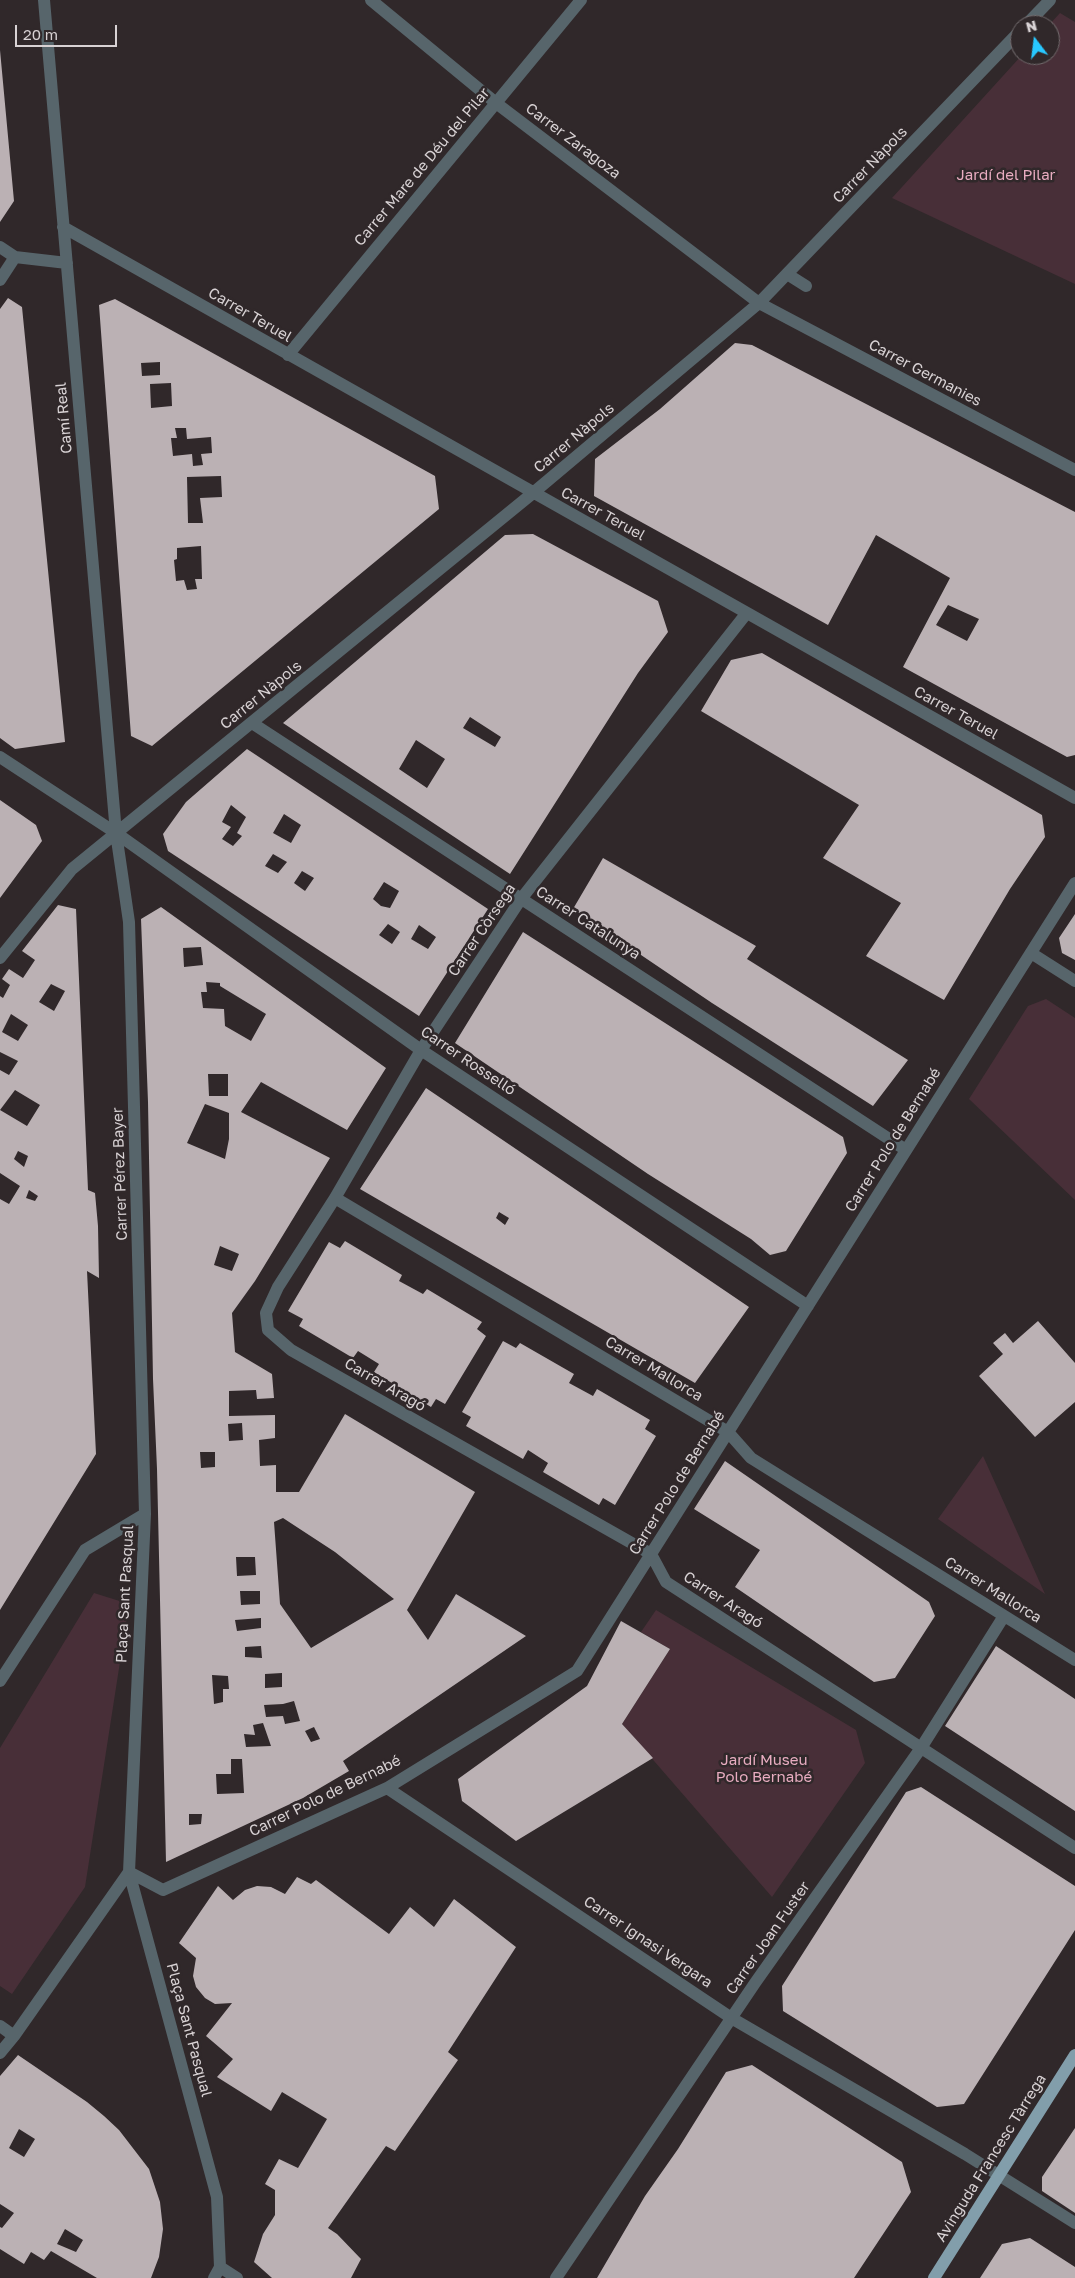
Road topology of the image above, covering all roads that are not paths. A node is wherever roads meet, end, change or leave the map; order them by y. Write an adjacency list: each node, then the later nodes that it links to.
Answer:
1 (44, 0): 8 (street, Camí Real)
2 (371, 0): 7 (street, Carrer Zaragoza)
3 (581, 0): 7 (street, Carrer Mare de Déu del Pilar)
4 (1050, 0): 5 (street)
5 (1036, 15)
6 (1010, 41): 12 (street, Carrer Nàpols)
7 (496, 103): 15 (street, Carrer Zaragoza); 16 (street, Carrer Mare de Déu del Pilar)
8 (63, 227): 11 (street, Camí Real); 16 (street, Carrer Teruel)
9 (0, 247): 10 (street)
10 (15, 257): 11 (street); 13 (street)
11 (67, 263): 23 (street, Camí Real)
12 (787, 274): 14 (street); 15 (street, Carrer Nàpols)
13 (0, 280)
14 (806, 286)
15 (759, 304): 17 (street, Carrer Germanies); 18 (street, Carrer Nàpols)
16 (288, 355): 18 (street, Carrer Teruel)
17 (1075, 470)
18 (533, 494): 19 (street, Carrer Teruel); 20 (street, Carrer Nàpols)
19 (746, 614): 22 (street, Carrer Teruel); 25 (street, Carrer Còrsega)
20 (252, 723): 23 (street, Carrer Nàpols); 25 (street, Carrer Catalunya)
21 (0, 757): 23 (street, Carrer Rosselló)
22 (1075, 798)
23 (116, 833): 27 (street, Carrer Nàpols); 29 (street, Carrer Rosselló); 35 (street, Carrer Pérez Bayer)
24 (1075, 883): 26 (street, Carrer Polo de Bernabé)
25 (521, 899): 29 (street, Carrer Còrsega); 30 (street, Carrer Catalunya)
26 (1031, 953): 28 (street); 30 (street, Carrer Polo de Bernabé)
27 (0, 958)
28 (1075, 981)
29 (421, 1050): 31 (street, Carrer Còrsega); 33 (street, Carrer Rosselló)
30 (906, 1150): 33 (street, Carrer Polo de Bernabé)
31 (335, 1198): 32 (street, Carrer Còrsega); 34 (street, Carrer Mallorca)
32 (278, 1287): 36 (street, Carrer Aragó)
33 (808, 1306): 34 (street, Carrer Polo de Bernabé)
34 (728, 1432): 36 (street, Carrer Polo de Bernabé); 37 (street, Carrer Mallorca)
35 (145, 1514): 39 (street, Plaça Sant Pasqual); 43 (street, Plaça Sant Pasqual)
36 (651, 1554): 40 (street, Carrer Aragó); 41 (street, Carrer Polo de Bernabé)
37 (1004, 1616): 38 (street, Carrer Mallorca); 40 (street, Carrer Joan Fuster)
38 (1075, 1660)
39 (0, 1681)
40 (921, 1748): 42 (street, Carrer Aragó); 44 (street, Carrer Joan Fuster)
41 (387, 1788): 43 (street, Carrer Polo de Bernabé); 44 (street, Carrer Ignasi Vergara)
42 (1075, 1848)
43 (128, 1872): 46 (street); 51 (street, Plaça Sant Pasqual)
44 (733, 2019): 49 (street, Carrer Ignasi Vergara); 53 (street, Carrer Joan Fuster)
45 (0, 2026): 46 (street)
46 (14, 2036): 47 (street)
47 (0, 2053)
48 (1075, 2055): 49 (main road, Avinguda Francesc Tàrrega)
49 (999, 2175): 50 (street, Carrer Ignasi Vergara); 54 (main road, Avinguda Francesc Tàrrega)
50 (1075, 2223)
51 (217, 2273): 52 (street)
52 (237, 2278)
53 (556, 2278)
54 (934, 2278)

